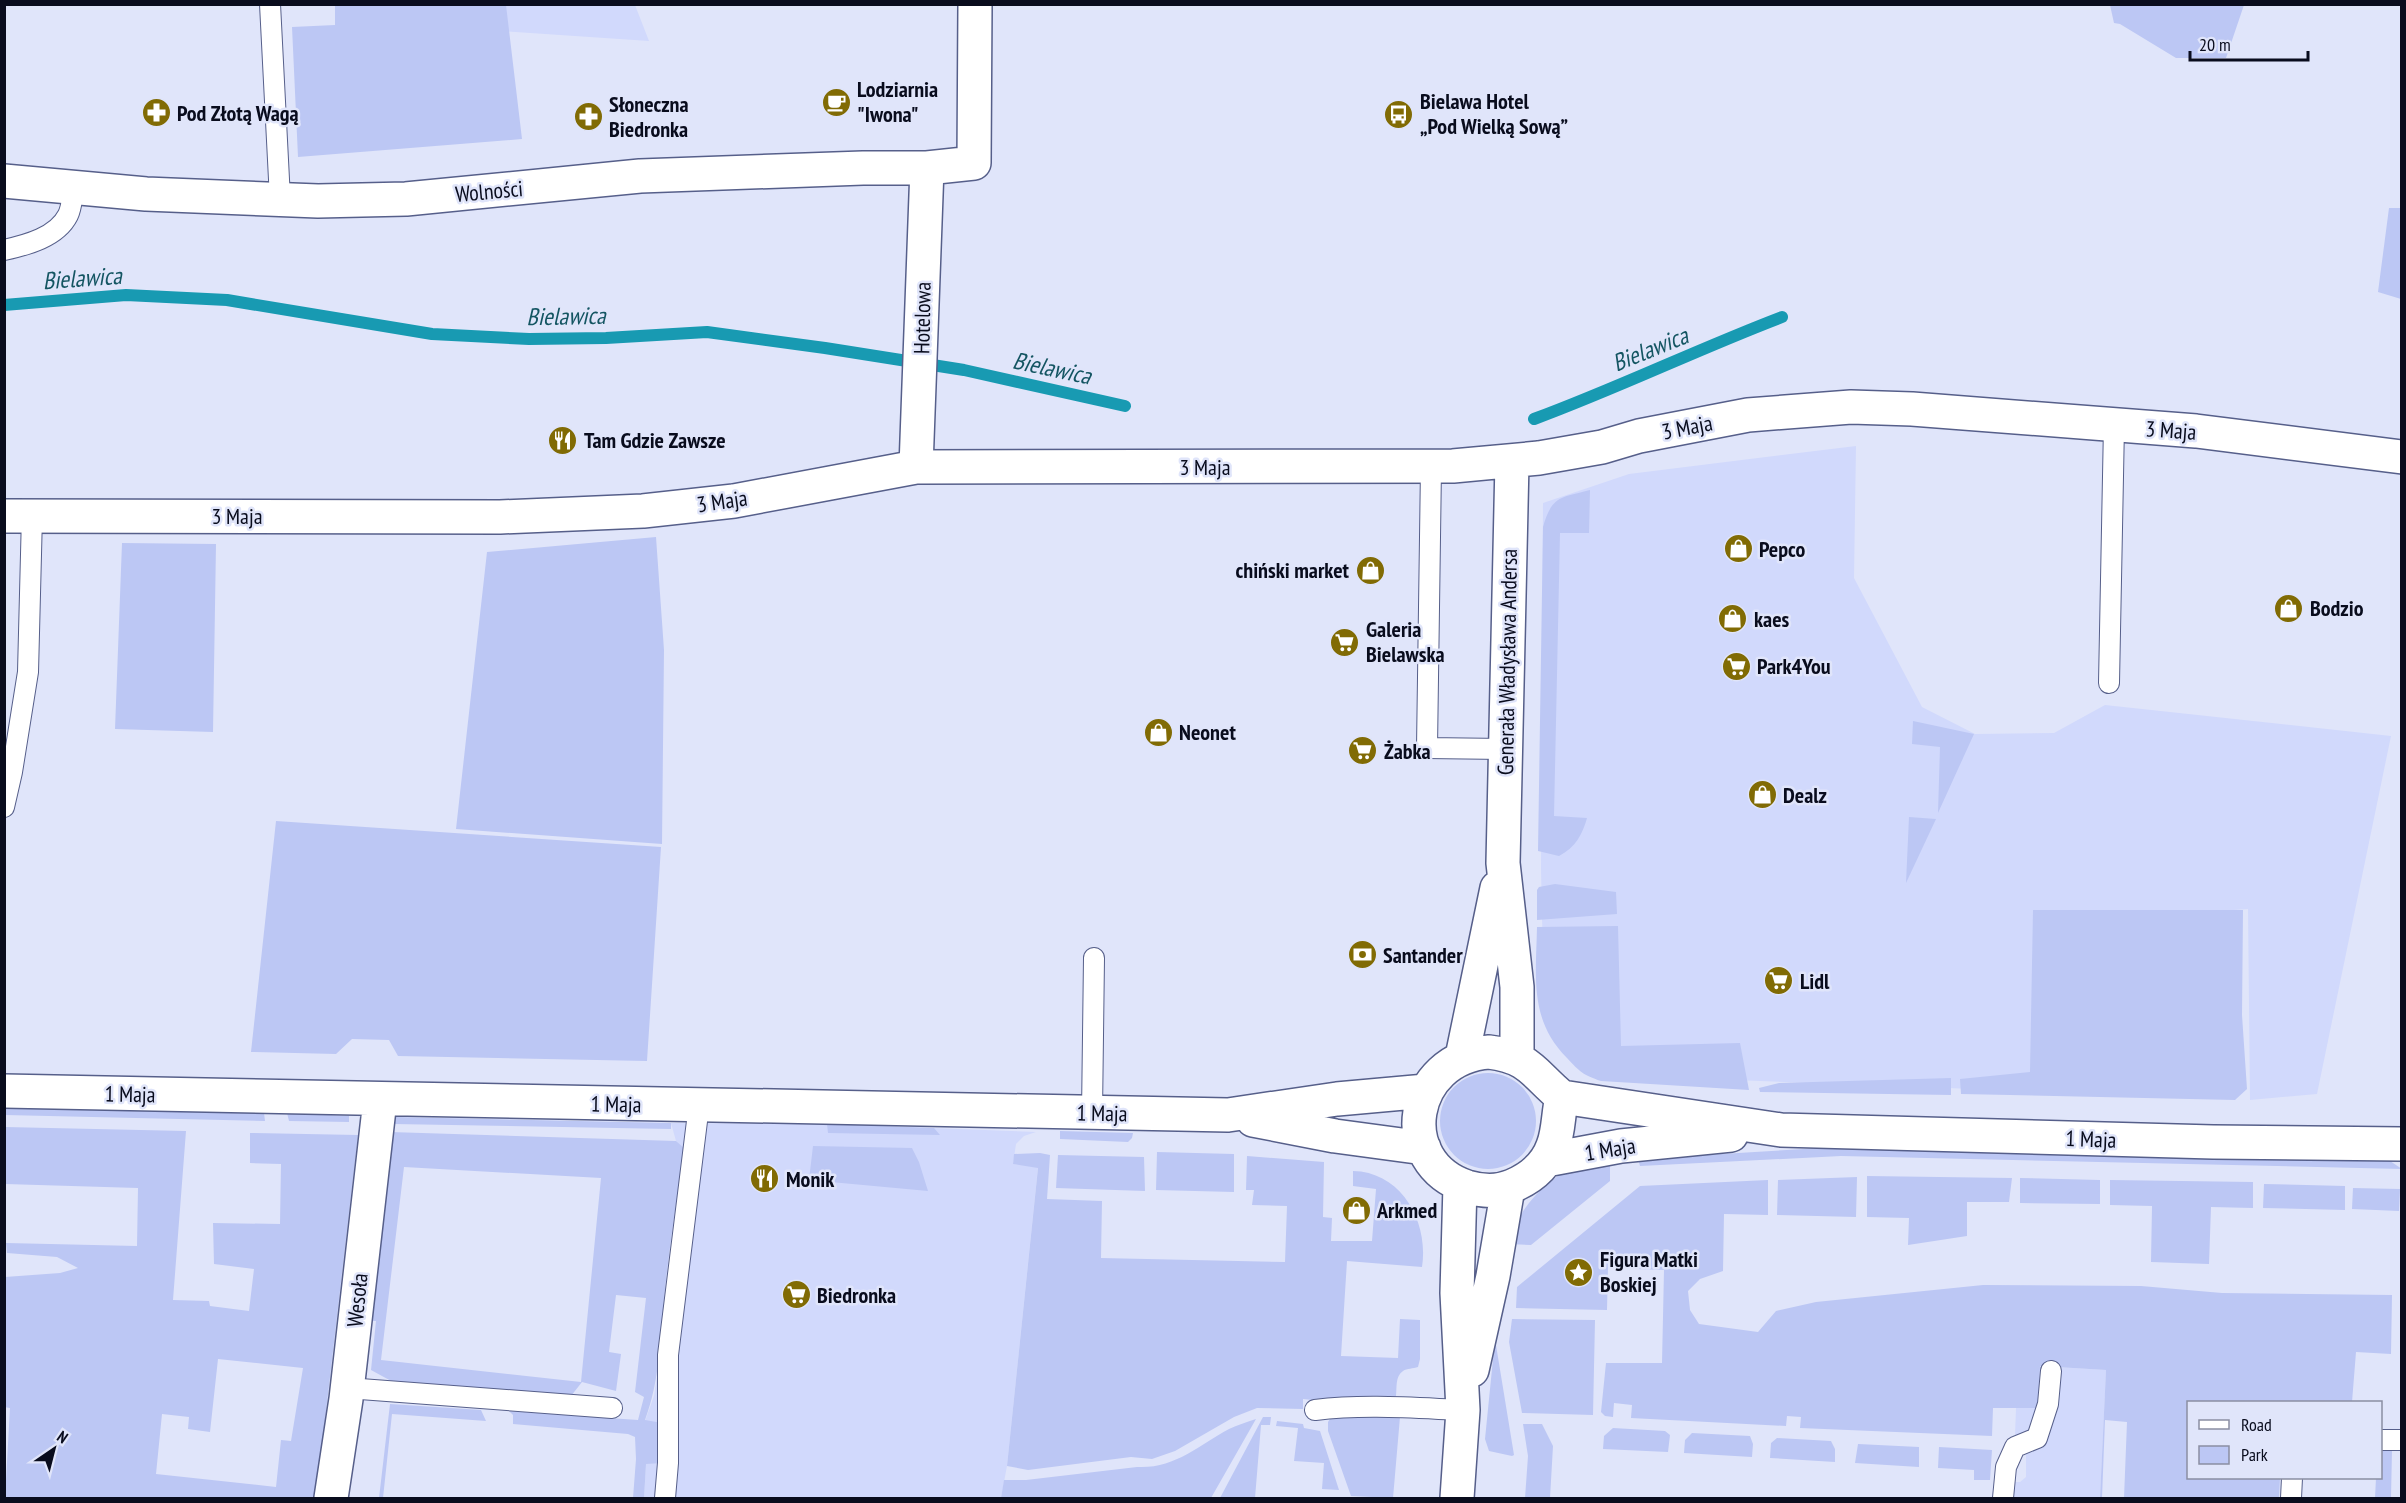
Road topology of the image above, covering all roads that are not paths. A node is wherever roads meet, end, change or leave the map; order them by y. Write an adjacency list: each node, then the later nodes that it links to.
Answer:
1 (270, 4): 6 (lane)
2 (975, 4): 3 (street, Wolności)
3 (927, 168): 6 (street, Wolności); 11 (street, Hotelowa)
4 (4, 181): 5 (street, Wolności)
5 (74, 187): 6 (street, Wolności); 7 (lane)
6 (280, 200)
7 (4, 250)
8 (2114, 425): 9 (street, 3 Maja); 10 (street, 3 Maja); 14 (lane)
9 (2402, 457)
10 (1512, 462): 12 (street, 3 Maja); 15 (street, Generała Władysława Andersa)
11 (916, 467): 12 (street, 3 Maja); 13 (street, 3 Maja)
12 (1431, 467): 15 (lane)
13 (18, 515): 16 (lane)
14 (2109, 683)
15 (1504, 749): 17 (street, Generała Władysława Andersa)
16 (4, 807)
17 (1503, 863): 19 (street, Generała Władysława Andersa); 20 (street, Generała Władysława Andersa)
18 (1094, 958): 26 (lane)
19 (1462, 1057): 20 (street); 22 (street)
20 (1517, 1059): 23 (street)
21 (4, 1091): 24 (street, 1 Maja)
22 (1426, 1091): 27 (street, 1 Maja); 30 (street)
23 (1562, 1097): 28 (street, 1 Maja); 31 (street)
24 (380, 1100): 25 (street, 1 Maja); 35 (street, Wesoła)
25 (699, 1105): 26 (street, 1 Maja); 43 (lane)
26 (1092, 1113): 27 (street, 1 Maja)
27 (1228, 1115): 30 (street, 1 Maja)
28 (1781, 1130): 29 (street, 1 Maja); 31 (street, 1 Maja)
29 (2402, 1144)
30 (1424, 1148): 32 (street)
31 (1546, 1160): 33 (street)
32 (1460, 1185): 33 (street); 38 (street)
33 (1508, 1188): 38 (street)
34 (2051, 1371): 45 (lane)
35 (347, 1388): 36 (lane); 42 (street, Wesoła)
36 (612, 1408)
37 (1315, 1410): 38 (lane)
38 (1463, 1410): 44 (street)
39 (2382, 1440): 40 (lane)
40 (2402, 1440)
41 (2292, 1479): 46 (lane)
42 (331, 1498)
43 (665, 1498)
44 (1457, 1498)
45 (2003, 1498)
46 (2291, 1498)

